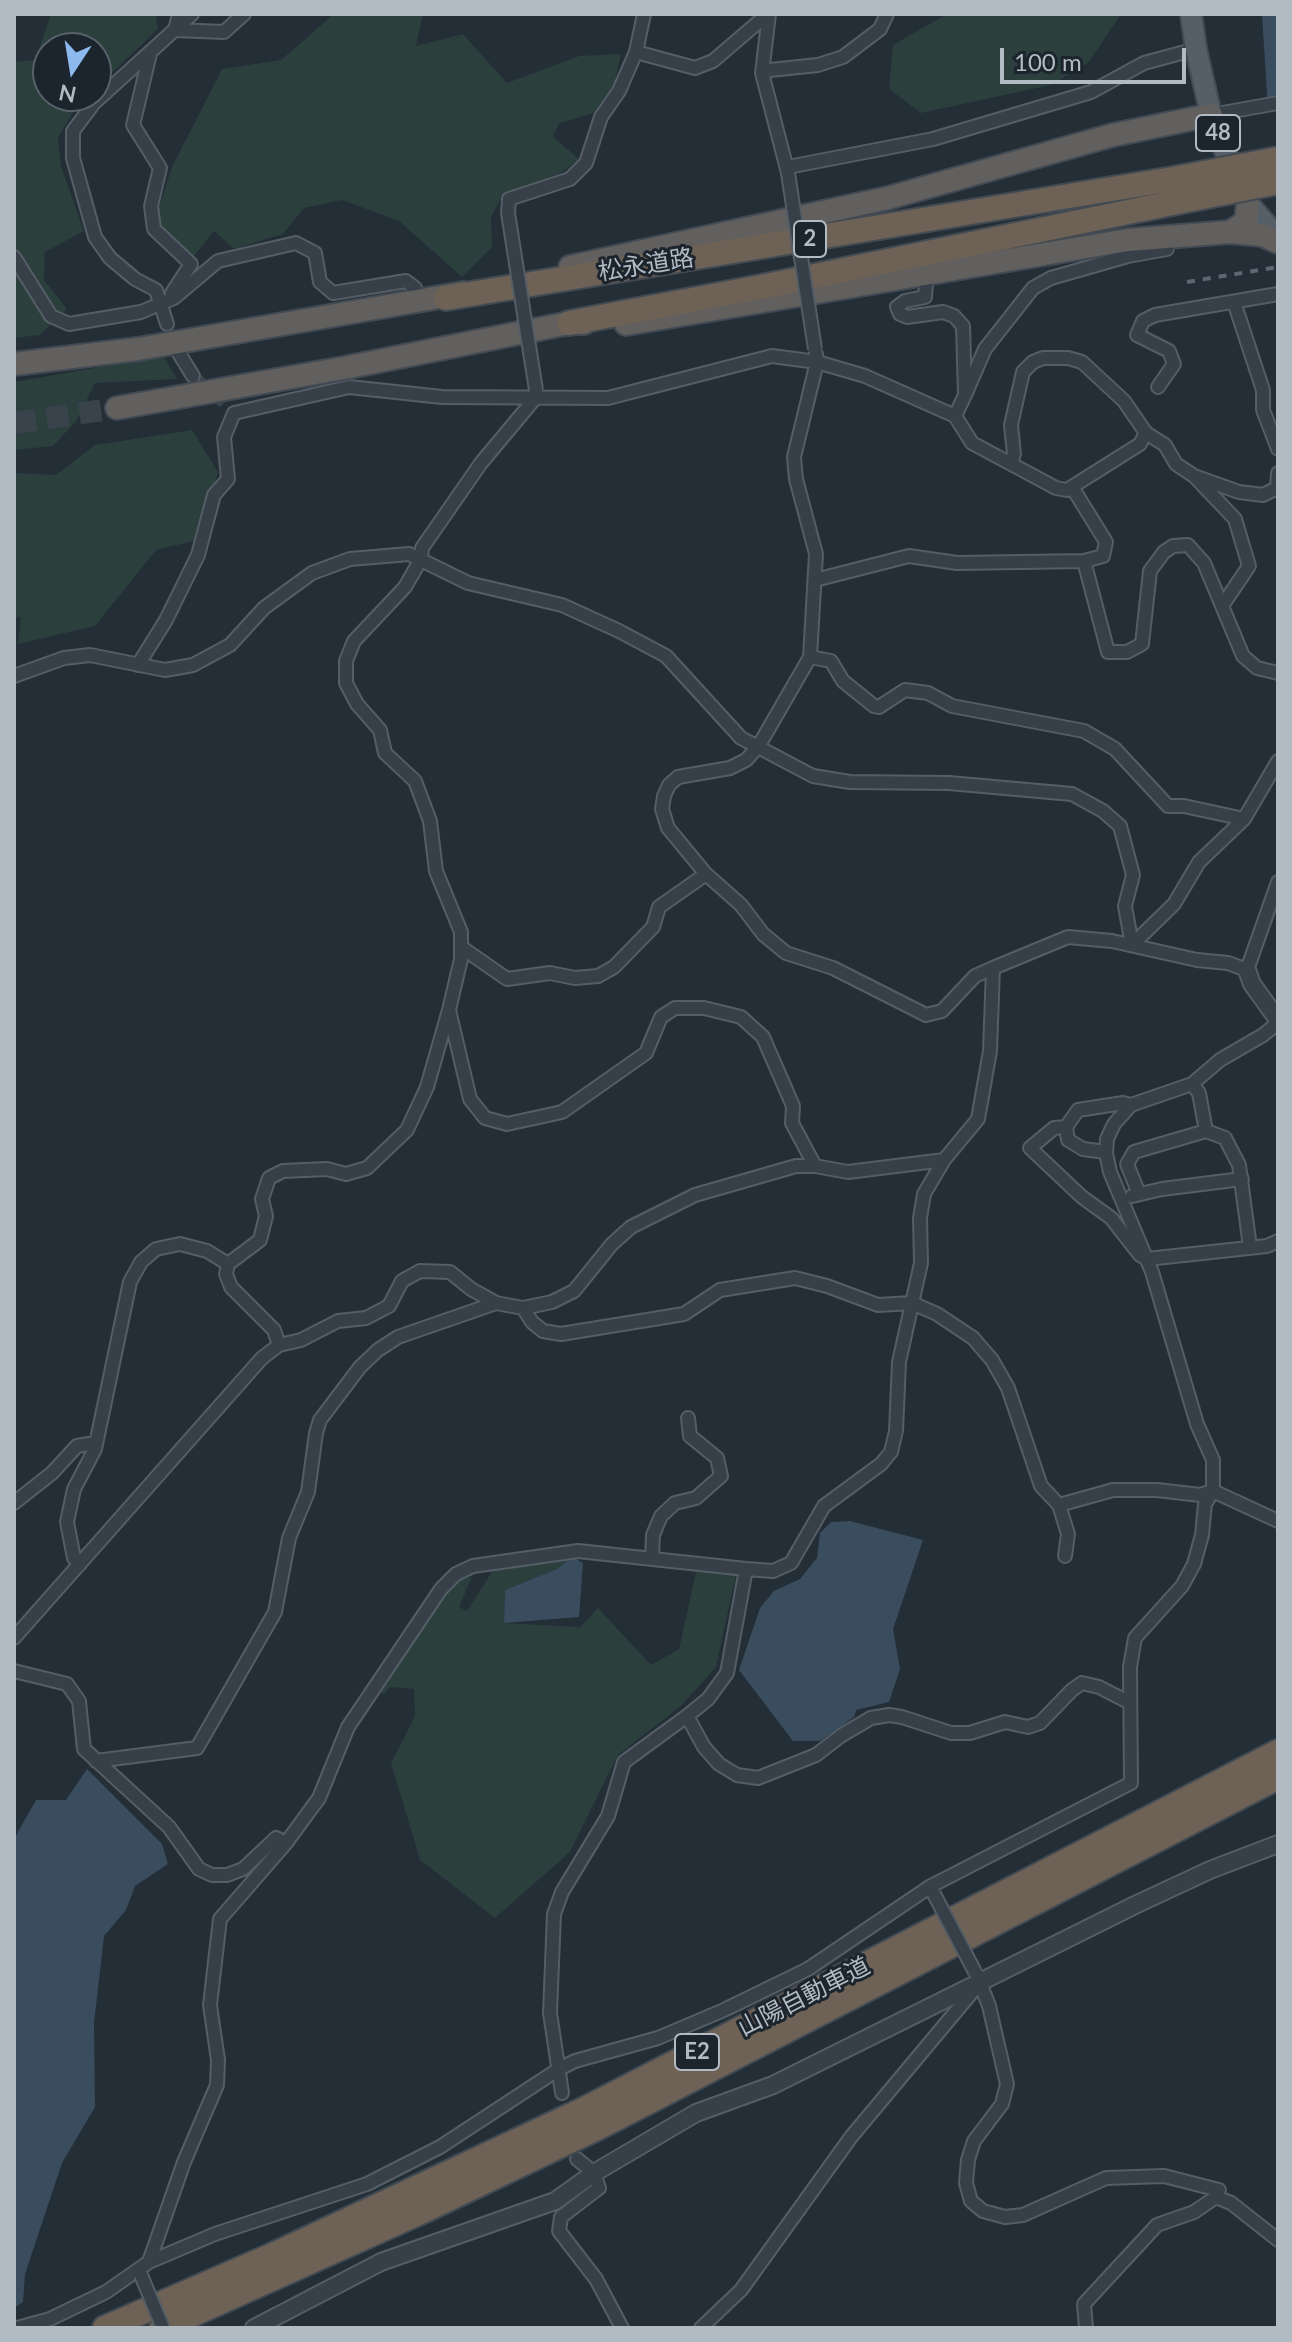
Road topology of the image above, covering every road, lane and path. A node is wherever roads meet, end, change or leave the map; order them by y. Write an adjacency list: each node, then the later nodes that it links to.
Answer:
1 (179, 14): 8 (street)
2 (192, 14): 8 (street)
3 (244, 14): 8 (street)
4 (644, 14): 10 (street)
5 (887, 14): 12 (street)
6 (1191, 14): 9 (main road, 48)
7 (768, 15): 10 (street); 12 (street)
8 (175, 30): 11 (street)
9 (1196, 49): 14 (main road, 48); 16 (street)
10 (636, 52): 38 (street, bridge)
11 (150, 54): 27 (street); 27 (street)
12 (762, 73): 16 (street)
13 (1278, 103): 14 (street)
14 (1222, 113): 19 (main road, 48); 26 (highway)
15 (1278, 159): 18 (highway, 松永道路 / 2, bridge)
16 (788, 170): 33 (street, bridge)
17 (1278, 182): 18 (highway, 松永道路 / 2, bridge)
18 (1175, 191): 26 (highway, 松永道路 / 2); 30 (highway, 松永道路 / 2)
19 (1248, 203): 20 (highway); 22 (main road, 48)
20 (1230, 232): 21 (highway); 22 (highway)
21 (1166, 237): 24 (highway); 39 (street)
22 (1278, 240)
23 (14, 257): 27 (street)
24 (923, 279): 30 (highway); 39 (street)
25 (1278, 294): 29 (street)
26 (446, 298): 28 (highway, 松永道路 / 2)
27 (162, 302): 28 (street); 31 (street)
28 (418, 302): 34 (highway, 松永道路 / 2)
29 (1234, 302): 37 (street); 45 (street)
30 (569, 323): 36 (highway, 松永道路 / 2)
31 (167, 324)
32 (177, 350): 35 (street)
33 (816, 355): 38 (street); 43 (street); 52 (street)
34 (14, 364)
35 (193, 376)
36 (347, 378): 38 (street); 41 (highway, 松永道路 / 2); 42 (street)
37 (1158, 387)
38 (536, 393): 50 (street)
39 (965, 395): 43 (street)
40 (224, 403): 42 (street)
41 (117, 408)
42 (234, 413): 55 (street)
43 (955, 416): 46 (street)
44 (1146, 433): 46 (street); 48 (street); 49 (street)
45 (1278, 449)
46 (1011, 464): 49 (street)
47 (1278, 473): 48 (street)
48 (1194, 476): 53 (street)
49 (1072, 487): 51 (street)
50 (421, 559): 55 (street); 58 (street); 64 (street)
51 (1084, 561): 52 (street); 53 (street)
52 (815, 580): 54 (street)
53 (1222, 606): 56 (street)
54 (810, 657): 58 (street); 60 (street)
55 (138, 665): 57 (street)
56 (1278, 673)
57 (14, 676)
58 (758, 747): 61 (street); 63 (street)
59 (1278, 761): 60 (street)
60 (1244, 819): 63 (street)
61 (706, 874): 64 (street); 65 (street)
62 (1278, 882): 66 (street)
63 (1132, 945): 65 (street); 66 (street)
64 (461, 947): 67 (street)
65 (993, 968): 74 (street)
66 (1247, 970): 68 (street)
67 (449, 1010): 75 (street); 82 (street)
68 (1278, 1021): 69 (street)
69 (1192, 1084): 70 (street); 72 (street)
70 (1131, 1105): 71 (street); 73 (street)
71 (1066, 1127): 73 (street); 81 (street)
72 (1206, 1131): 76 (street); 77 (street)
73 (1106, 1152): 78 (street)
74 (944, 1160): 75 (street); 84 (street)
75 (815, 1166): 85 (street)
76 (1242, 1179): 77 (street); 80 (street)
77 (1137, 1190): 78 (street)
78 (1121, 1198): 81 (street)
79 (1278, 1241): 80 (street)
80 (1250, 1247): 81 (street)
81 (1147, 1259): 89 (street)
82 (228, 1264): 86 (street); 88 (street)
83 (496, 1303): 85 (street); 86 (street); 102 (street)
84 (912, 1303): 85 (street); 91 (street); 96 (street)
85 (523, 1308)
86 (279, 1345): 95 (street)
87 (688, 1418): 94 (street)
88 (95, 1449): 90 (street); 95 (street)
89 (1213, 1491): 91 (street); 92 (street); 99 (street)
90 (14, 1503)
91 (1059, 1505): 93 (street)
92 (1278, 1521)
93 (1065, 1556)
94 (652, 1558): 96 (street); 104 (street)
95 (80, 1564): 97 (street)
96 (746, 1569): 100 (street)
97 (14, 1638)
98 (14, 1671): 102 (street)
99 (1130, 1703): 100 (street); 106 (street)
100 (687, 1716): 108 (street)
101 (1278, 1752): 117 (highway, 山陽自動車道 / E2)
102 (96, 1761): 104 (street)
103 (1278, 1777): 118 (highway, 山陽自動車道 / E2)
104 (286, 1843): 114 (street)
105 (1278, 1844): 107 (street)
106 (933, 1890): 107 (street, bridge); 108 (street)
107 (978, 1978): 111 (street); 112 (street); 121 (street)
108 (559, 2069): 109 (street); 114 (street)
109 (562, 2093)
110 (577, 2159): 111 (street)
111 (594, 2173): 119 (street); 120 (street)
112 (1216, 2197): 113 (street); 122 (street)
113 (1278, 2240)
114 (149, 2262): 115 (street)
115 (139, 2272): 116 (street); 118 (street, bridge)
116 (17, 2328)
117 (105, 2328)
118 (162, 2328)
119 (254, 2328)
120 (622, 2328)
121 (701, 2328)
122 (1086, 2328)

